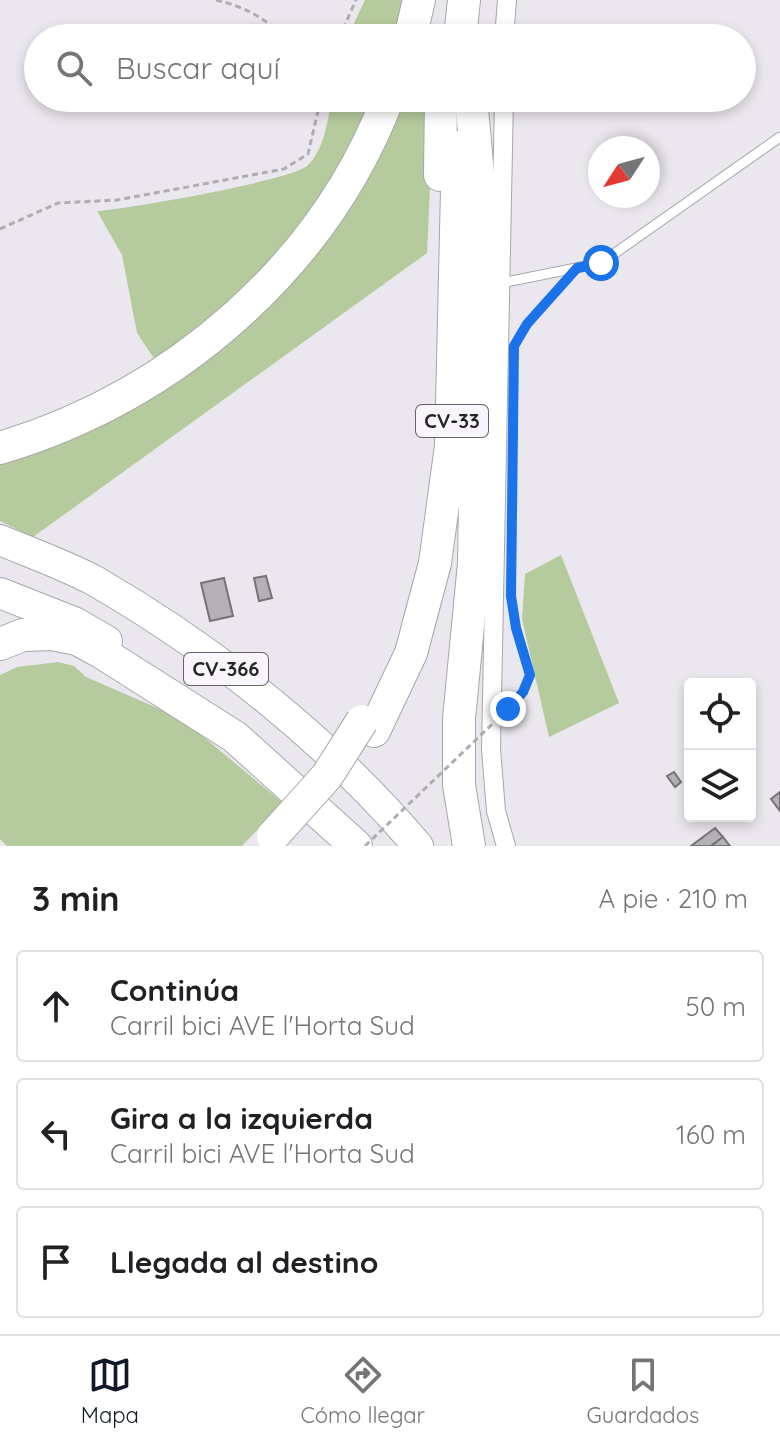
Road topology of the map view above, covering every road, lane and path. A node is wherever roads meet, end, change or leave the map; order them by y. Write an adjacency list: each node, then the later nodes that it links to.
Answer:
1 (216, 0): 8 (path)
2 (356, 0): 9 (path)
3 (419, 0): 10 (highway)
4 (445, 0): 11 (highway)
5 (464, 0): 12 (highway)
6 (472, 0): 13 (highway)
7 (507, 0): 14 (street)
8 (267, 24)
9 (345, 24)
10 (413, 24)
11 (443, 24)
12 (461, 24)
13 (471, 24)
14 (505, 24)
15 (318, 112): 22 (path)
16 (383, 112): 26 (highway)
17 (441, 112): 31 (highway)
18 (459, 112): 31 (highway, CV-33)
19 (472, 112): 37 (highway)
20 (504, 112): 24 (street)
21 (780, 137): 23 (lane)
22 (0, 229)
23 (577, 268): 24 (lane); 25 (path)
24 (501, 283): 38 (street)
25 (514, 346)
26 (0, 448)
27 (0, 540): 36 (main road, CV-366)
28 (0, 593): 35 (main road, CV-366)
29 (511, 596): 34 (path, bridge)
30 (0, 644): 33 (highway)
31 (368, 726): 32 (highway, CV-33)
32 (275, 843)
33 (356, 846)
34 (365, 846)
35 (375, 846)
36 (418, 846)
37 (469, 846)
38 (506, 846)

